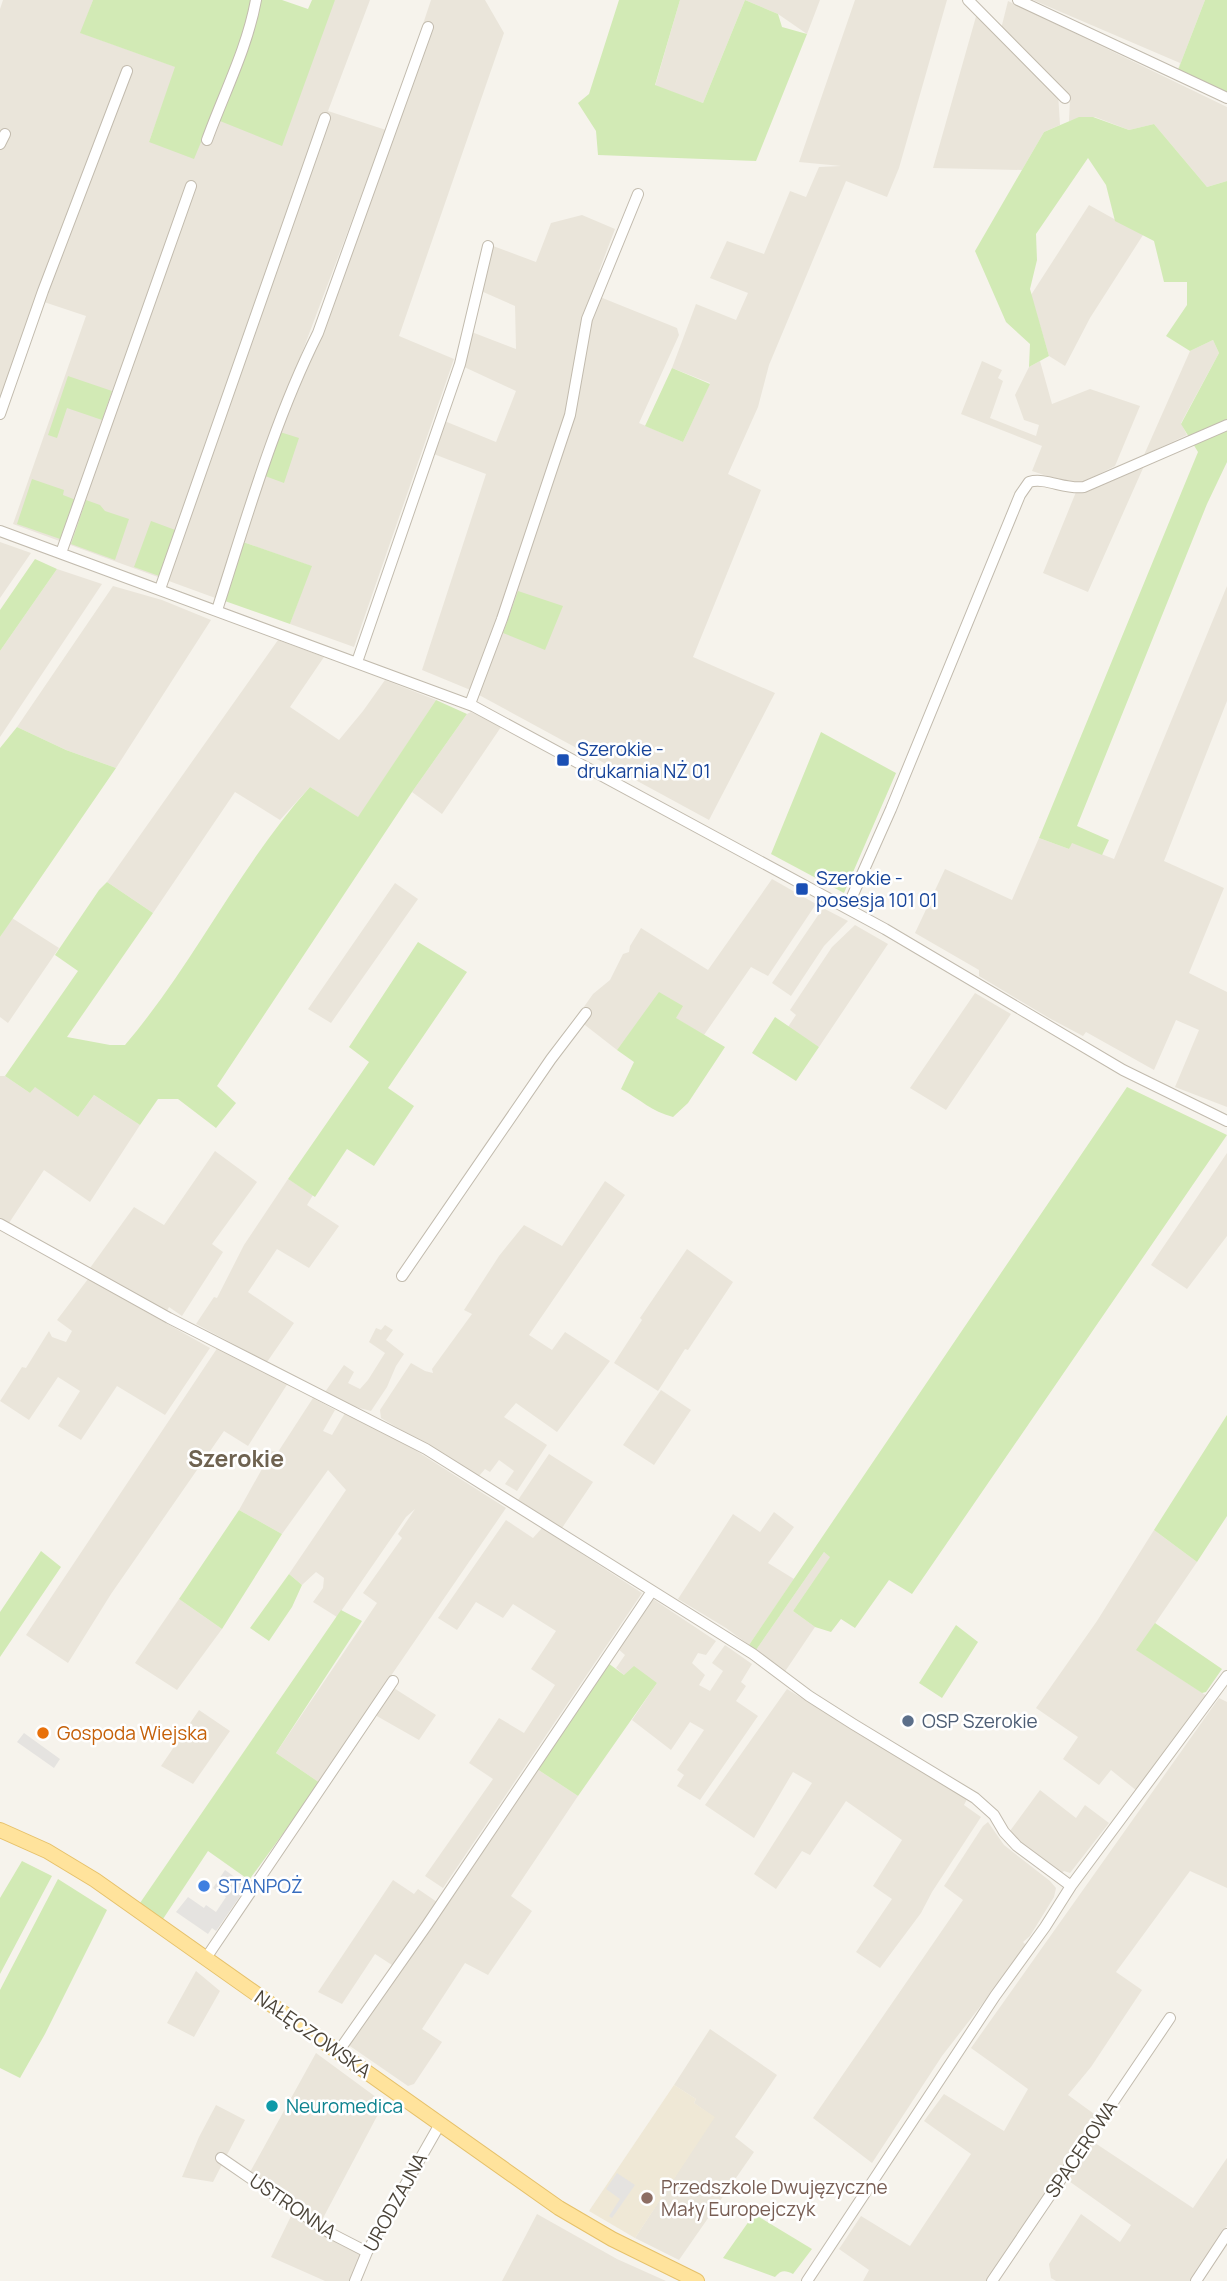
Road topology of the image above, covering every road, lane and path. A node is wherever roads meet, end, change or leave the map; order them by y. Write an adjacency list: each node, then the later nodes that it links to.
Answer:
1 (256, 0): 9 (street)
2 (968, 0): 6 (street)
3 (1018, 0): 7 (street)
4 (428, 27): 18 (street)
5 (127, 71): 13 (street)
6 (1065, 98)
7 (1227, 98)
8 (326, 118): 17 (street)
9 (207, 140)
10 (191, 186): 16 (street)
11 (638, 194): 20 (street)
12 (488, 246): 19 (street)
13 (0, 414)
14 (1227, 425): 21 (street)
15 (0, 531): 16 (street)
16 (61, 553): 17 (street)
17 (160, 589): 18 (street)
18 (217, 610): 19 (street)
19 (357, 662): 20 (street)
20 (470, 704): 21 (street)
21 (847, 908): 23 (street)
22 (586, 1013): 25 (street)
23 (1227, 1121)
24 (0, 1224): 26 (street)
25 (402, 1276)
26 (652, 1591): 30 (street); 33 (street)
27 (1227, 1676): 30 (street)
28 (393, 1681): 31 (street)
29 (0, 1830): 31 (main road, NAŁĘCZOWSKA)
30 (1071, 1886): 40 (street)
31 (206, 1958): 33 (main road, NAŁĘCZOWSKA)
32 (1170, 2018): 41 (street, SPACEROWA)
33 (338, 2052): 34 (main road, NAŁĘCZOWSKA)
34 (440, 2124): 37 (street, URODZAJNA); 39 (main road, NAŁĘCZOWSKA)
35 (221, 2158): 37 (street, USTRONNA)
36 (1227, 2234): 42 (street)
37 (367, 2252): 38 (street, URODZAJNA)
38 (355, 2281)
39 (697, 2281)
40 (807, 2281)
41 (992, 2281)
42 (1196, 2281)

